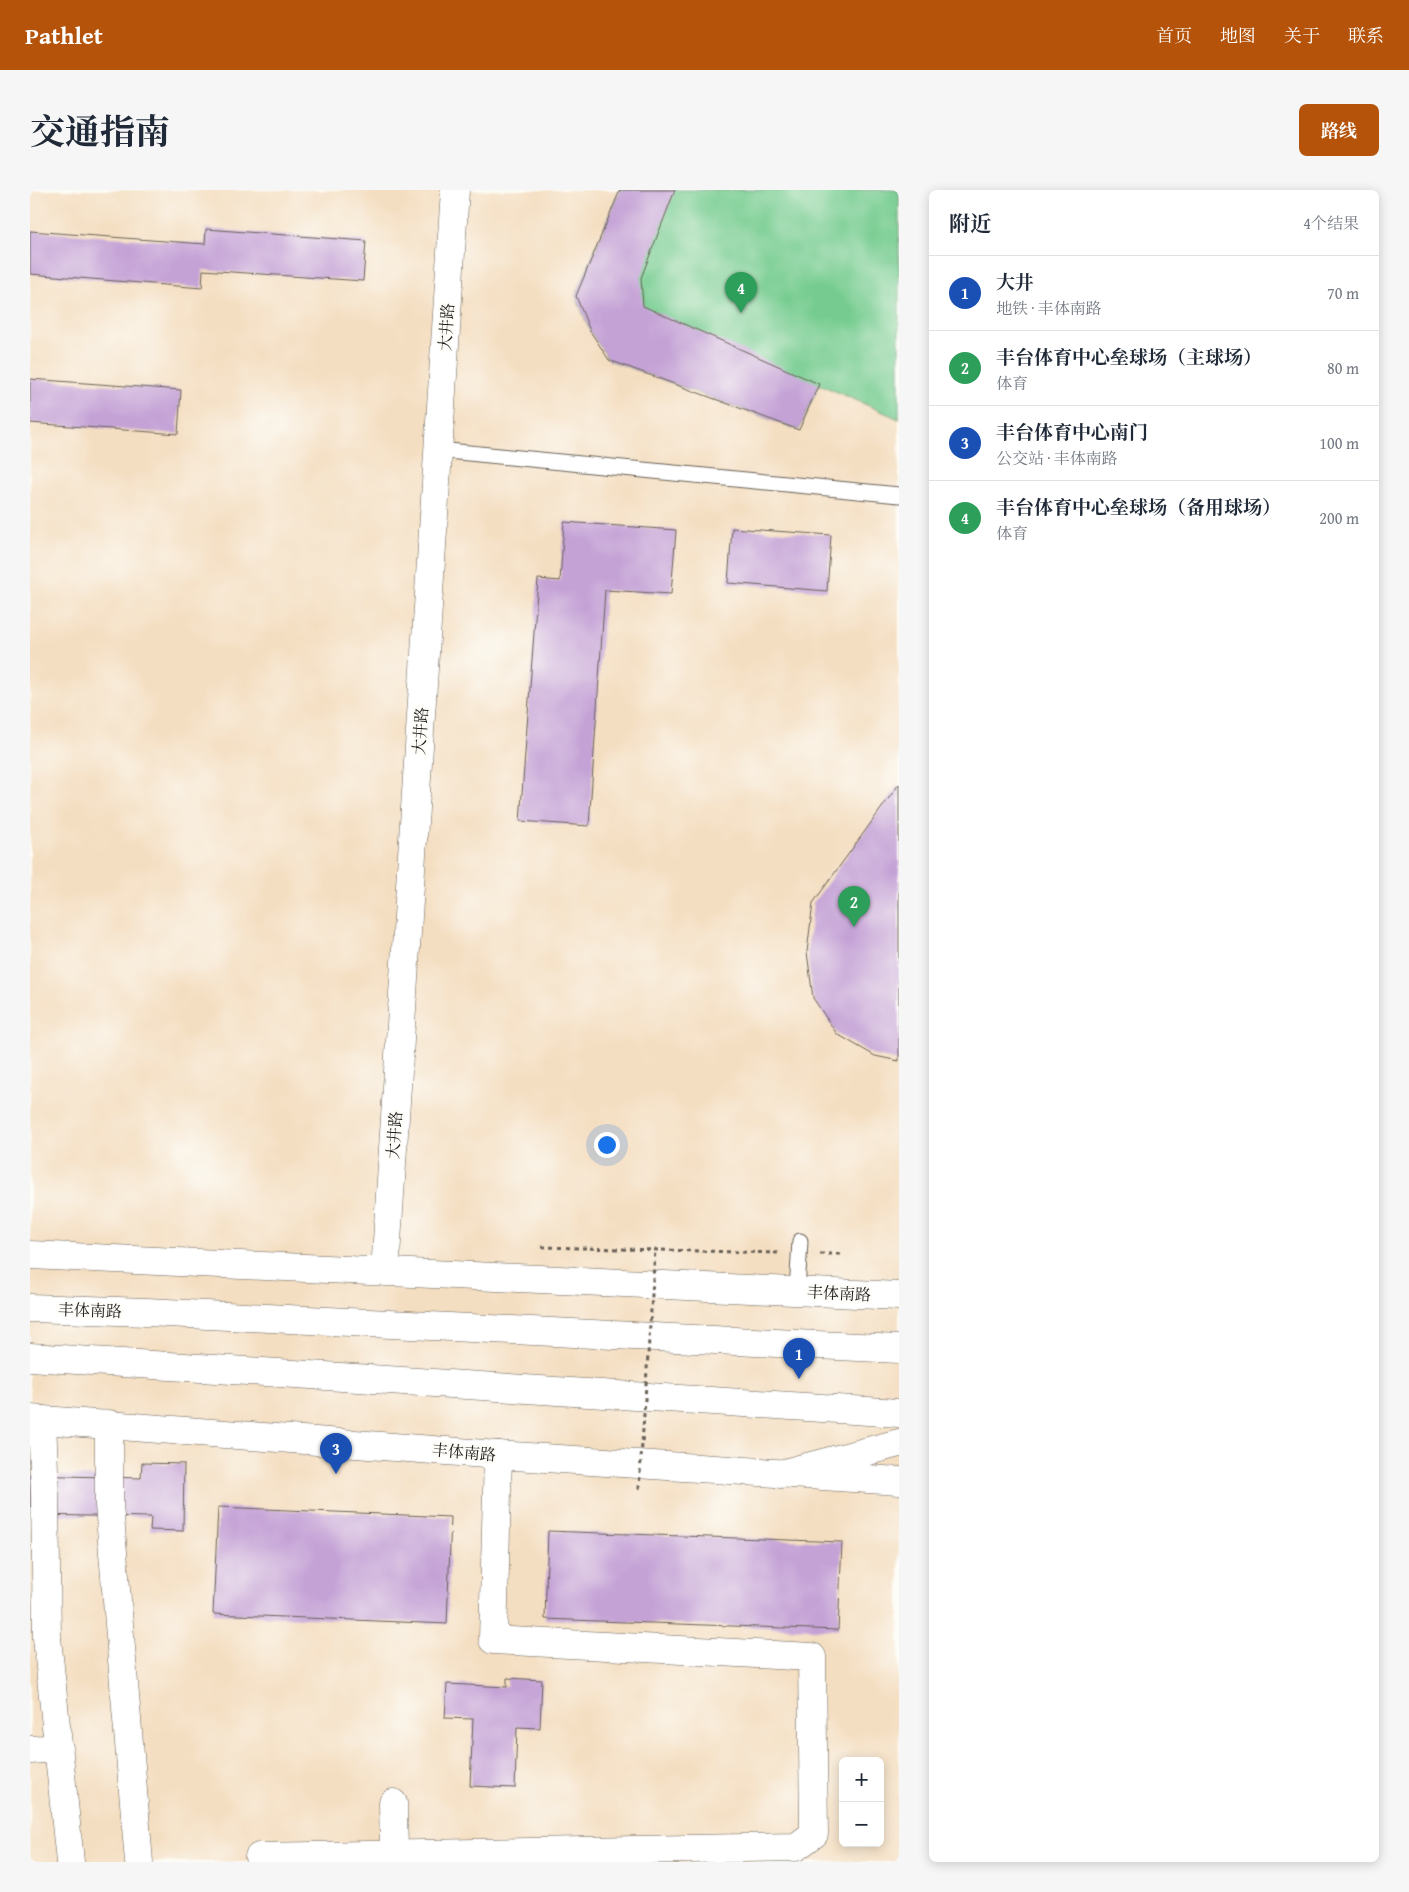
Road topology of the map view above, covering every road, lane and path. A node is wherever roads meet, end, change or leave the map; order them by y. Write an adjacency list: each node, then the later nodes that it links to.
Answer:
1 (455, 190): 2 (main road, 大井路)
2 (438, 450): 3 (lane); 9 (main road, 大井路)
3 (899, 495)
4 (800, 1241): 11 (lane)
5 (542, 1247): 6 (path)
6 (655, 1250): 7 (path); 24 (path, bridge)
7 (736, 1252)
8 (30, 1255): 9 (main road, 丰体南路)
9 (385, 1272): 11 (main road, 丰体南路)
10 (30, 1290): 14 (main road)
11 (797, 1291): 12 (main road, 丰体南路)
12 (899, 1296)
13 (30, 1308): 14 (main road, 丰体南路)
14 (147, 1312): 15 (main road, 丰体南路)
15 (896, 1348)
16 (30, 1357): 17 (main road)
17 (899, 1413)
18 (36, 1420): 19 (main road, 丰体南路); 25 (main road)
19 (109, 1424): 21 (main road, 丰体南路); 32 (main road)
20 (899, 1443): 22 (main road)
21 (498, 1455): 22 (main road, 丰体南路); 29 (main road)
22 (780, 1474): 23 (main road, 丰体南路)
23 (899, 1481)
24 (639, 1489)
25 (59, 1748): 26 (main road); 31 (main road)
26 (30, 1750)
27 (393, 1803): 28 (main road)
28 (394, 1854): 29 (main road); 30 (main road)
29 (677, 1856)
30 (259, 1857)
31 (70, 1862)
32 (139, 1862)

